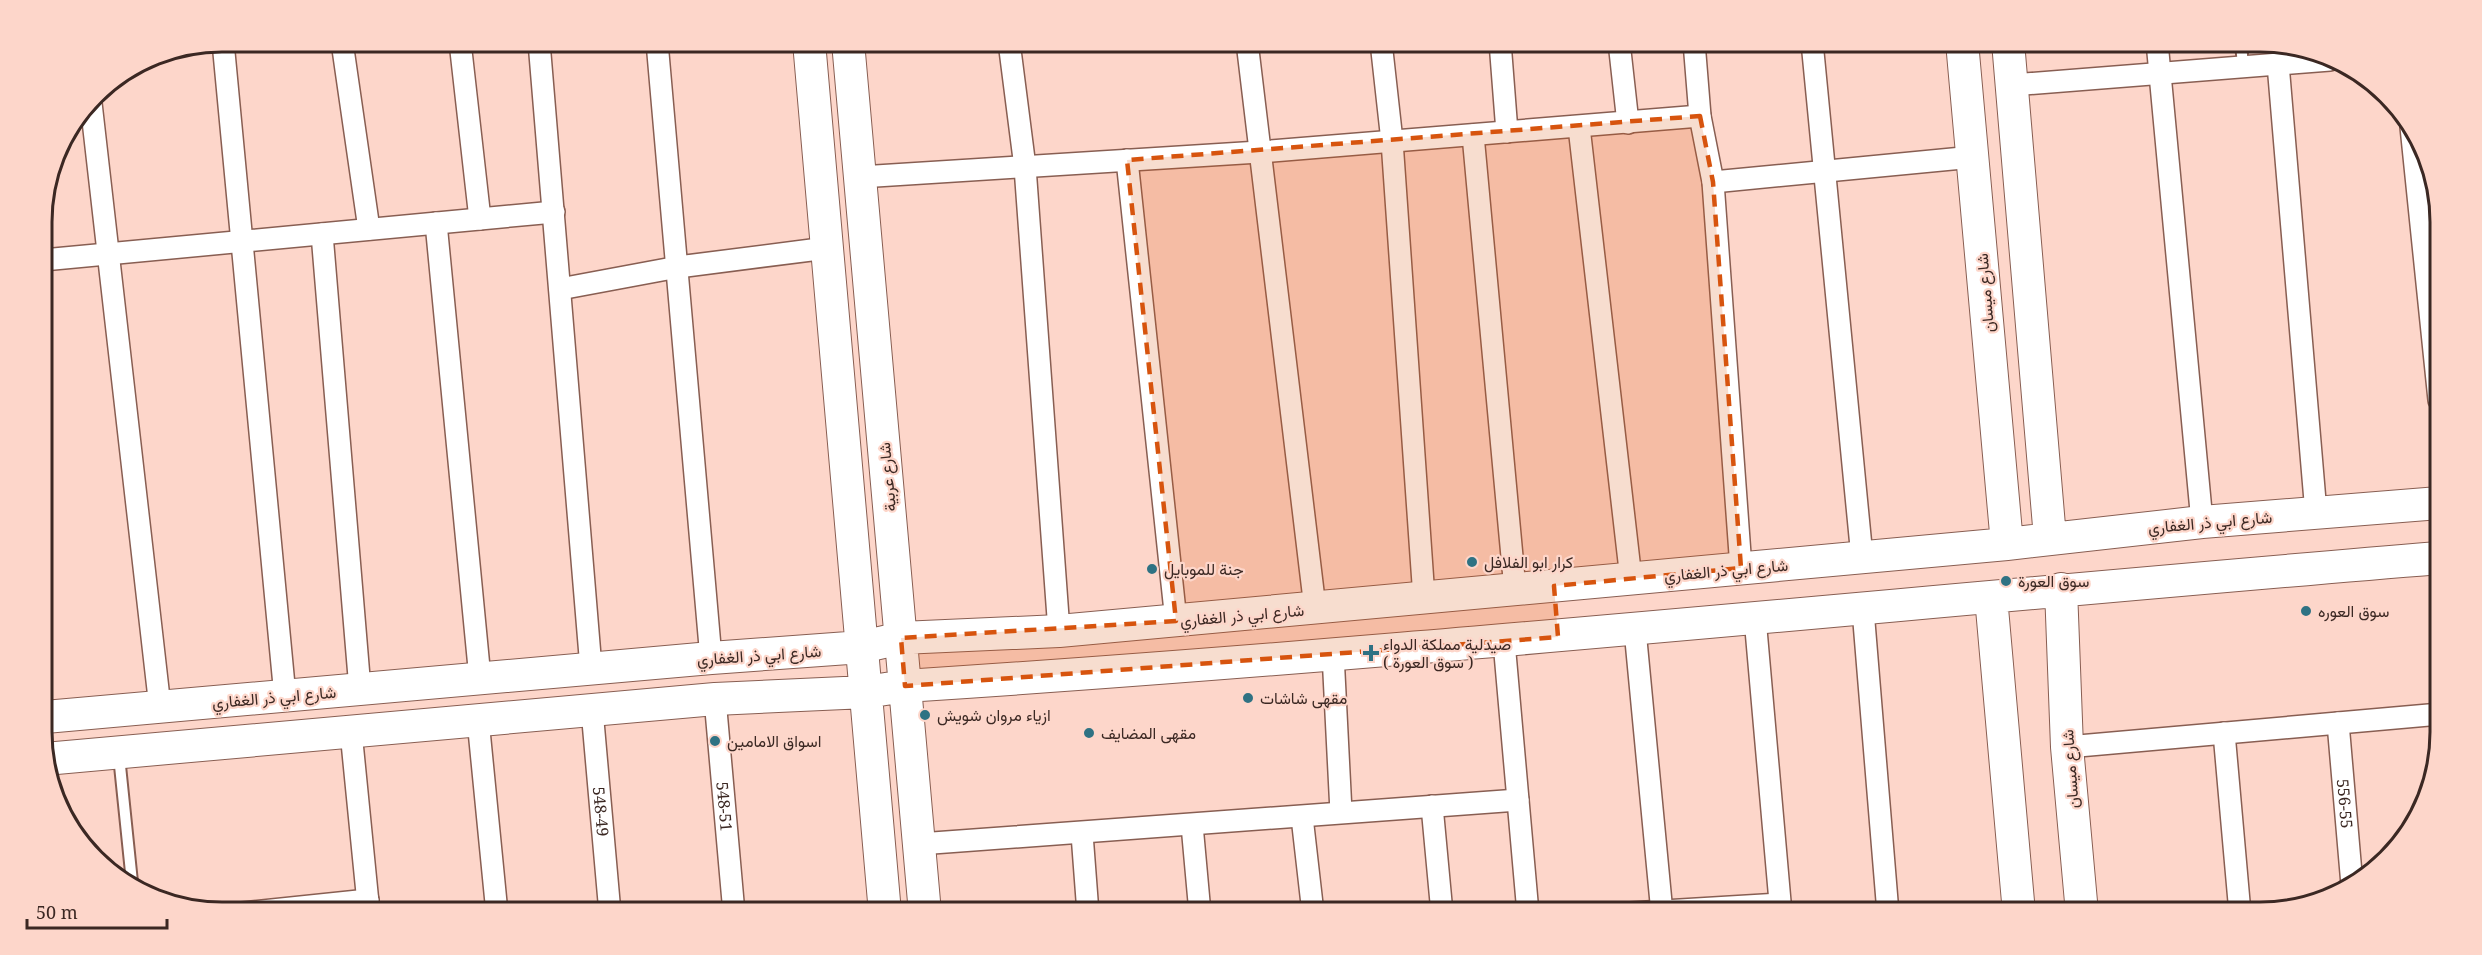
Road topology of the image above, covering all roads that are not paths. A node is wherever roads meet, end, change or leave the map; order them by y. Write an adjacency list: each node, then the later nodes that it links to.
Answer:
1 (1248, 52): 32 (street)
2 (1382, 52): 30 (street)
3 (1501, 52): 28 (street)
4 (1620, 52): 26 (street)
5 (1695, 52): 25 (street)
6 (1813, 52): 36 (street)
7 (1963, 52): 33 (main road, شارع ميسان)
8 (2009, 52): 23 (main road)
9 (2158, 52): 22 (street)
10 (2242, 52): 21 (lane)
11 (224, 53): 44 (street)
12 (344, 53): 42 (street)
13 (461, 53): 40 (street)
14 (540, 53): 39 (street)
15 (658, 53): 48 (street)
16 (810, 53): 45 (main road)
17 (849, 53): 37 (main road, شارع عربية)
18 (1009, 53): 35 (street)
19 (2312, 61): 20 (street)
20 (2278, 64): 21 (street); 52 (street)
21 (2243, 67): 22 (street)
22 (2160, 75): 23 (street); 53 (street)
23 (2012, 85): 54 (main road)
24 (92, 114): 46 (street)
25 (1700, 116): 26 (street); 38 (street)
26 (1628, 123): 27 (street)
27 (1579, 127): 28 (street); 59 (street)
28 (1507, 132): 29 (street)
29 (1473, 135): 30 (street); 62 (street)
30 (1392, 141): 32 (street); 64 (street)
31 (2413, 150): 50 (street)
32 (1259, 152): 34 (street); 65 (street)
33 (1973, 157): 36 (street); 55 (main road, شارع ميسان)
34 (1127, 160): 35 (street); 68 (street)
35 (1025, 167): 37 (street); 70 (street)
36 (1825, 171): 38 (street); 56 (street)
37 (860, 177): 72 (main road, شارع عربية)
38 (1713, 182): 58 (street)
39 (554, 212): 40 (street); 49 (street)
40 (480, 219): 41 (street)
41 (436, 223): 42 (street); 78 (street)
42 (369, 229): 43 (street)
43 (322, 234): 44 (street); 80 (street)
44 (242, 241): 46 (street); 82 (street)
45 (827, 248): 48 (street); 74 (main road)
46 (106, 254): 47 (street); 84 (street)
47 (53, 259)
48 (678, 267): 49 (street); 76 (street)
49 (560, 289): 77 (street)
50 (2430, 312)
51 (2430, 504): 52 (main road, شارع ابي ذر الغفاري)
52 (2316, 513): 53 (main road, شارع ابي ذر الغفاري)
53 (2202, 522): 54 (main road, شارع ابي ذر الغفاري)
54 (2050, 538): 55 (main road, شارع ابي ذر الغفاري)
55 (2007, 544): 56 (main road, شارع ابي ذر الغفاري)
56 (1862, 557): 58 (main road, شارع ابي ذر الغفاري)
57 (2430, 559): 61 (main road)
58 (1740, 568): 59 (main road, شارع ابي ذر الغفاري)
59 (1631, 579): 60 (main road, شارع ابي ذر الغفاري)
60 (1554, 586): 62 (main road, شارع ابي ذر الغفاري); 71 (main road)
61 (2061, 589): 63 (main road); 93 (main road, شارع ميسان)
62 (1515, 590): 64 (main road, شارع ابي ذر الغفاري)
63 (1991, 597): 66 (main road); 119 (main road)
64 (1425, 598): 65 (main road, شارع ابي ذر الغفاري)
65 (1315, 608): 68 (main road, شارع ابي ذر الغفاري)
66 (1863, 610): 67 (main road); 118 (street)
67 (1755, 618): 69 (main road); 117 (street)
68 (1176, 621): 70 (main road, شارع ابي ذر الغفاري)
69 (1635, 630): 71 (main road); 116 (street)
70 (1059, 631): 72 (main road, شارع ابي ذر الغفاري)
71 (1558, 637): 73 (main road)
72 (901, 638): 74 (main road, شارع ابي ذر الغفاري); 79 (main road, شارع عربية)
73 (1504, 642): 75 (main road); 96 (street)
74 (862, 647): 76 (main road, شارع ابي ذر الغفاري); 81 (main road)
75 (1333, 654): 79 (main road); 98 (street)
76 (711, 658): 77 (main road, شارع ابي ذر الغفاري)
77 (591, 668): 78 (main road, شارع ابي ذر الغفاري)
78 (480, 678): 80 (main road, شارع ابي ذر الغفاري)
79 (905, 686): 81 (main road); 102 (main road, شارع عربية)
80 (360, 689): 82 (main road, شارع ابي ذر الغفاري)
81 (866, 692): 83 (main road); 109 (main road)
82 (285, 696): 84 (main road, شارع ابي ذر الغفاري); 92 (main road)
83 (716, 699): 85 (main road); 108 (street, 548-51)
84 (160, 707): 87 (main road, شارع ابي ذر الغفاري)
85 (592, 710): 88 (main road); 107 (street, 548-49)
86 (2430, 715): 89 (street)
87 (52, 716)
88 (478, 720): 90 (main road); 106 (street)
89 (2338, 723): 91 (street); 104 (street, 556-55)
90 (351, 732): 92 (main road); 105 (street)
91 (2224, 733): 93 (street); 121 (street)
92 (290, 737): 94 (main road)
93 (2067, 747): 120 (main road, شارع ميسان)
94 (118, 753): 95 (main road); 103 (lane)
95 (55, 758)
96 (1518, 800): 97 (street); 115 (street)
97 (1432, 806): 98 (street); 114 (street)
98 (1341, 812): 99 (street)
99 (1302, 817): 100 (street); 113 (street)
100 (1192, 825): 101 (street); 112 (street)
101 (1082, 834): 102 (street); 111 (street)
102 (919, 844): 110 (main road, شارع عربية)
103 (131, 876)
104 (2351, 876)
105 (368, 902)
106 (496, 902)
107 (609, 902)
108 (733, 902)
109 (884, 902)
110 (924, 902)
111 (1087, 902)
112 (1199, 902)
113 (1312, 902)
114 (1442, 902)
115 (1527, 902)
116 (1661, 902)
117 (1779, 902)
118 (1887, 902)
119 (2018, 902)
120 (2081, 902)
121 (2239, 902)

